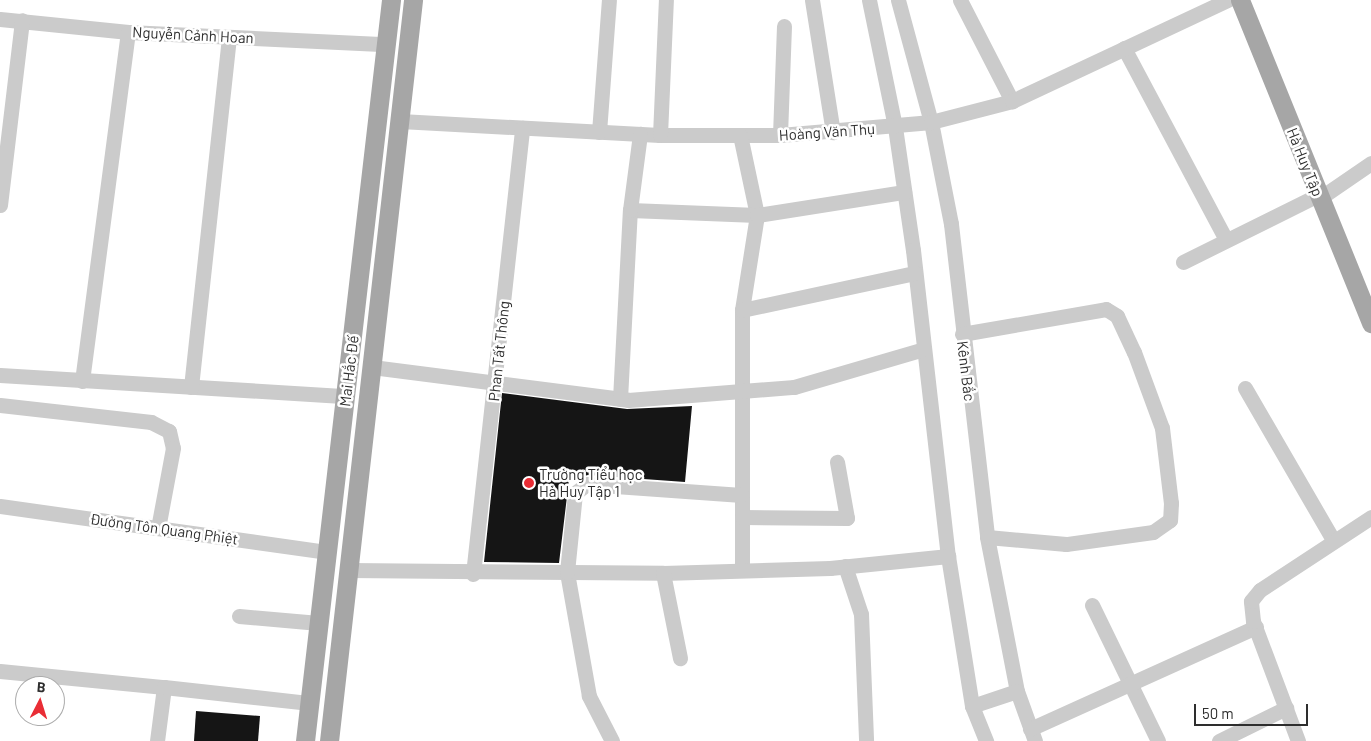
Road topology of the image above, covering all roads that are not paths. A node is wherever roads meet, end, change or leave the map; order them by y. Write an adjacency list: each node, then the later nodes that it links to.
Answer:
1 (391, 0): 16 (main road, Mai Hắc Đế)
2 (413, 0): 19 (main road, Mai Hắc Đế)
3 (609, 0): 23 (street)
4 (666, 0): 26 (street)
5 (812, 0): 24 (street)
6 (869, 0): 21 (street)
7 (898, 0): 20 (street, Kênh Bắc)
8 (960, 0): 18 (street)
9 (1228, 0): 17 (street, Hoàng Văn Thụ)
10 (1240, 0): 31 (main road, Hà Huy Tập)
11 (0, 19): 12 (street, Nguyễn Cảnh Hoan)
12 (22, 20): 14 (street, Nguyễn Cảnh Hoan); 32 (street)
13 (784, 26): 28 (street)
14 (128, 32): 15 (street, Nguyễn Cảnh Hoan); 46 (street)
15 (230, 37): 16 (street, Nguyễn Cảnh Hoan); 48 (street)
16 (386, 44): 38 (main road, Mai Hắc Đế)
17 (1124, 48): 18 (street, Hoàng Văn Thụ); 35 (street)
18 (1012, 101): 20 (street, Hoàng Văn Thụ)
19 (400, 121): 22 (street, Hoàng Văn Thụ); 39 (main road, Mai Hắc Đế)
20 (931, 122): 21 (street, Hoàng Văn Thụ); 42 (street, Kênh Bắc)
21 (895, 127): 24 (street, Hoàng Văn Thụ); 30 (street)
22 (522, 128): 23 (street, Hoàng Văn Thụ); 47 (street, Phan Tất Thông)
23 (599, 132): 25 (street, Hoàng Văn Thụ)
24 (833, 132): 28 (street, Hoàng Văn Thụ)
25 (640, 134): 26 (street, Hoàng Văn Thụ); 33 (street)
26 (660, 135): 27 (street, Hoàng Văn Thụ)
27 (740, 135): 28 (street, Hoàng Văn Thụ); 34 (street)
28 (780, 135)
29 (1371, 163): 31 (street)
30 (904, 192): 34 (street); 37 (street)
31 (1319, 196): 35 (street); 41 (main road, Hà Huy Tập)
32 (0, 204)
33 (630, 210): 34 (street); 52 (street)
34 (757, 216): 40 (street)
35 (1226, 240): 36 (street)
36 (1183, 262)
37 (916, 273): 40 (street); 43 (street)
38 (360, 275): 39 (main road); 51 (main road, Mai Hắc Đế)
39 (382, 278): 44 (main road, Mai Hắc Đế)
40 (742, 310): 50 (street)
41 (1369, 314)
42 (962, 334): 60 (street, Kênh Bắc); 60 (street)
43 (924, 349): 50 (street); 63 (street)
44 (372, 367): 47 (street); 66 (main road, Mai Hắc Đế)
45 (0, 375): 46 (street)
46 (82, 381): 48 (street)
47 (496, 383): 52 (street); 69 (street, Phan Tất Thông)
48 (191, 387): 51 (street)
49 (1245, 388): 61 (street)
50 (742, 391): 52 (street); 55 (street)
51 (346, 396): 62 (main road, Mai Hắc Đế)
52 (620, 400)
53 (0, 405): 59 (street)
54 (836, 462): 57 (street)
55 (742, 496): 57 (street); 67 (street)
56 (0, 506): 59 (street, Đường Tôn Quang Phiệt)
57 (742, 517): 65 (street)
58 (1371, 517): 61 (street)
59 (158, 528): 62 (street, Đường Tôn Quang Phiệt)
60 (987, 537): 78 (street, Kênh Bắc)
61 (1333, 540): 73 (street)
62 (328, 552): 72 (main road, Mai Hắc Đế)
63 (948, 556): 64 (street); 80 (street)
64 (845, 566): 65 (street); 87 (street)
65 (742, 568): 68 (street)
66 (348, 570): 69 (street); 85 (main road, Mai Hắc Đế)
67 (566, 572): 68 (street); 69 (street); 86 (street)
68 (663, 573): 74 (street)
69 (473, 574)
70 (1092, 605): 76 (street)
71 (239, 616): 72 (street)
72 (319, 623): 79 (main road, Mai Hắc Đế)
73 (1256, 628): 76 (street); 81 (street)
74 (680, 658)
75 (0, 671): 77 (street)
76 (1129, 684): 82 (street); 89 (street)
77 (164, 687): 79 (street); 83 (street)
78 (1017, 691): 80 (street); 82 (street, Kênh Bắc)
79 (310, 703): 84 (main road, Mai Hắc Đế)
80 (972, 706): 88 (street)
81 (1286, 708): 90 (street); 91 (street)
82 (1033, 735)
83 (157, 741)
84 (305, 741)
85 (328, 741)
86 (612, 741)
87 (866, 741)
88 (986, 741)
89 (1158, 741)
90 (1219, 741)
91 (1298, 741)

